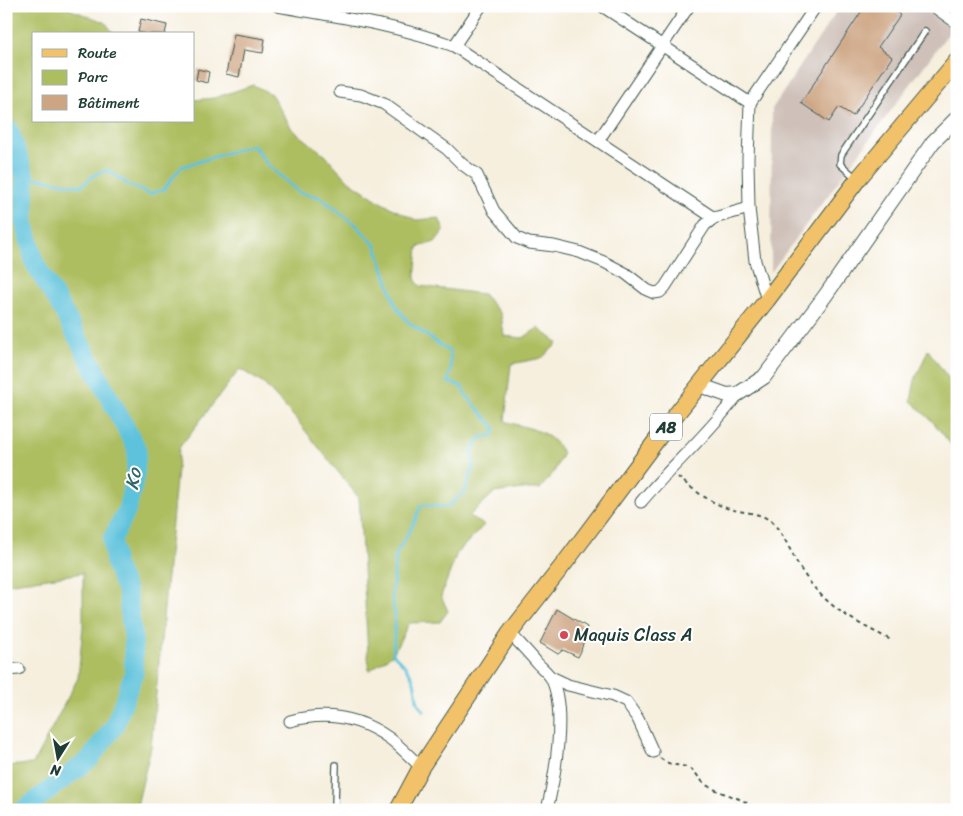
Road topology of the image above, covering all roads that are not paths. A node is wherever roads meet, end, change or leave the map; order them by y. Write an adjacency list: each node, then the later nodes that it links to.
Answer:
1 (278, 6): 9 (street)
2 (481, 6): 9 (street)
3 (602, 6): 10 (street)
4 (689, 6): 10 (street)
5 (816, 6): 13 (street)
6 (933, 6): 7 (street)
7 (957, 23)
8 (925, 31): 16 (lane)
9 (454, 46): 15 (street)
10 (662, 46): 13 (street); 15 (street)
11 (957, 61): 16 (main road, A8)
12 (340, 92): 18 (street)
13 (750, 103): 17 (street)
14 (957, 118): 21 (street)
15 (598, 141): 18 (street)
16 (858, 179): 19 (main road, A8)
17 (749, 208): 18 (street); 19 (street)
18 (714, 218)
19 (767, 300): 20 (main road, A8)
20 (699, 385): 21 (street); 23 (main road, A8)
21 (738, 394): 22 (street)
22 (641, 502)
23 (510, 633): 26 (street); 30 (main road, A8)
24 (19, 668): 25 (street)
25 (6, 670)
26 (551, 677): 28 (street); 33 (street)
27 (290, 720): 30 (street)
28 (653, 752)
29 (336, 765): 31 (lane)
30 (421, 767): 32 (main road, A8)
31 (340, 810)
32 (398, 810)
33 (547, 810)

